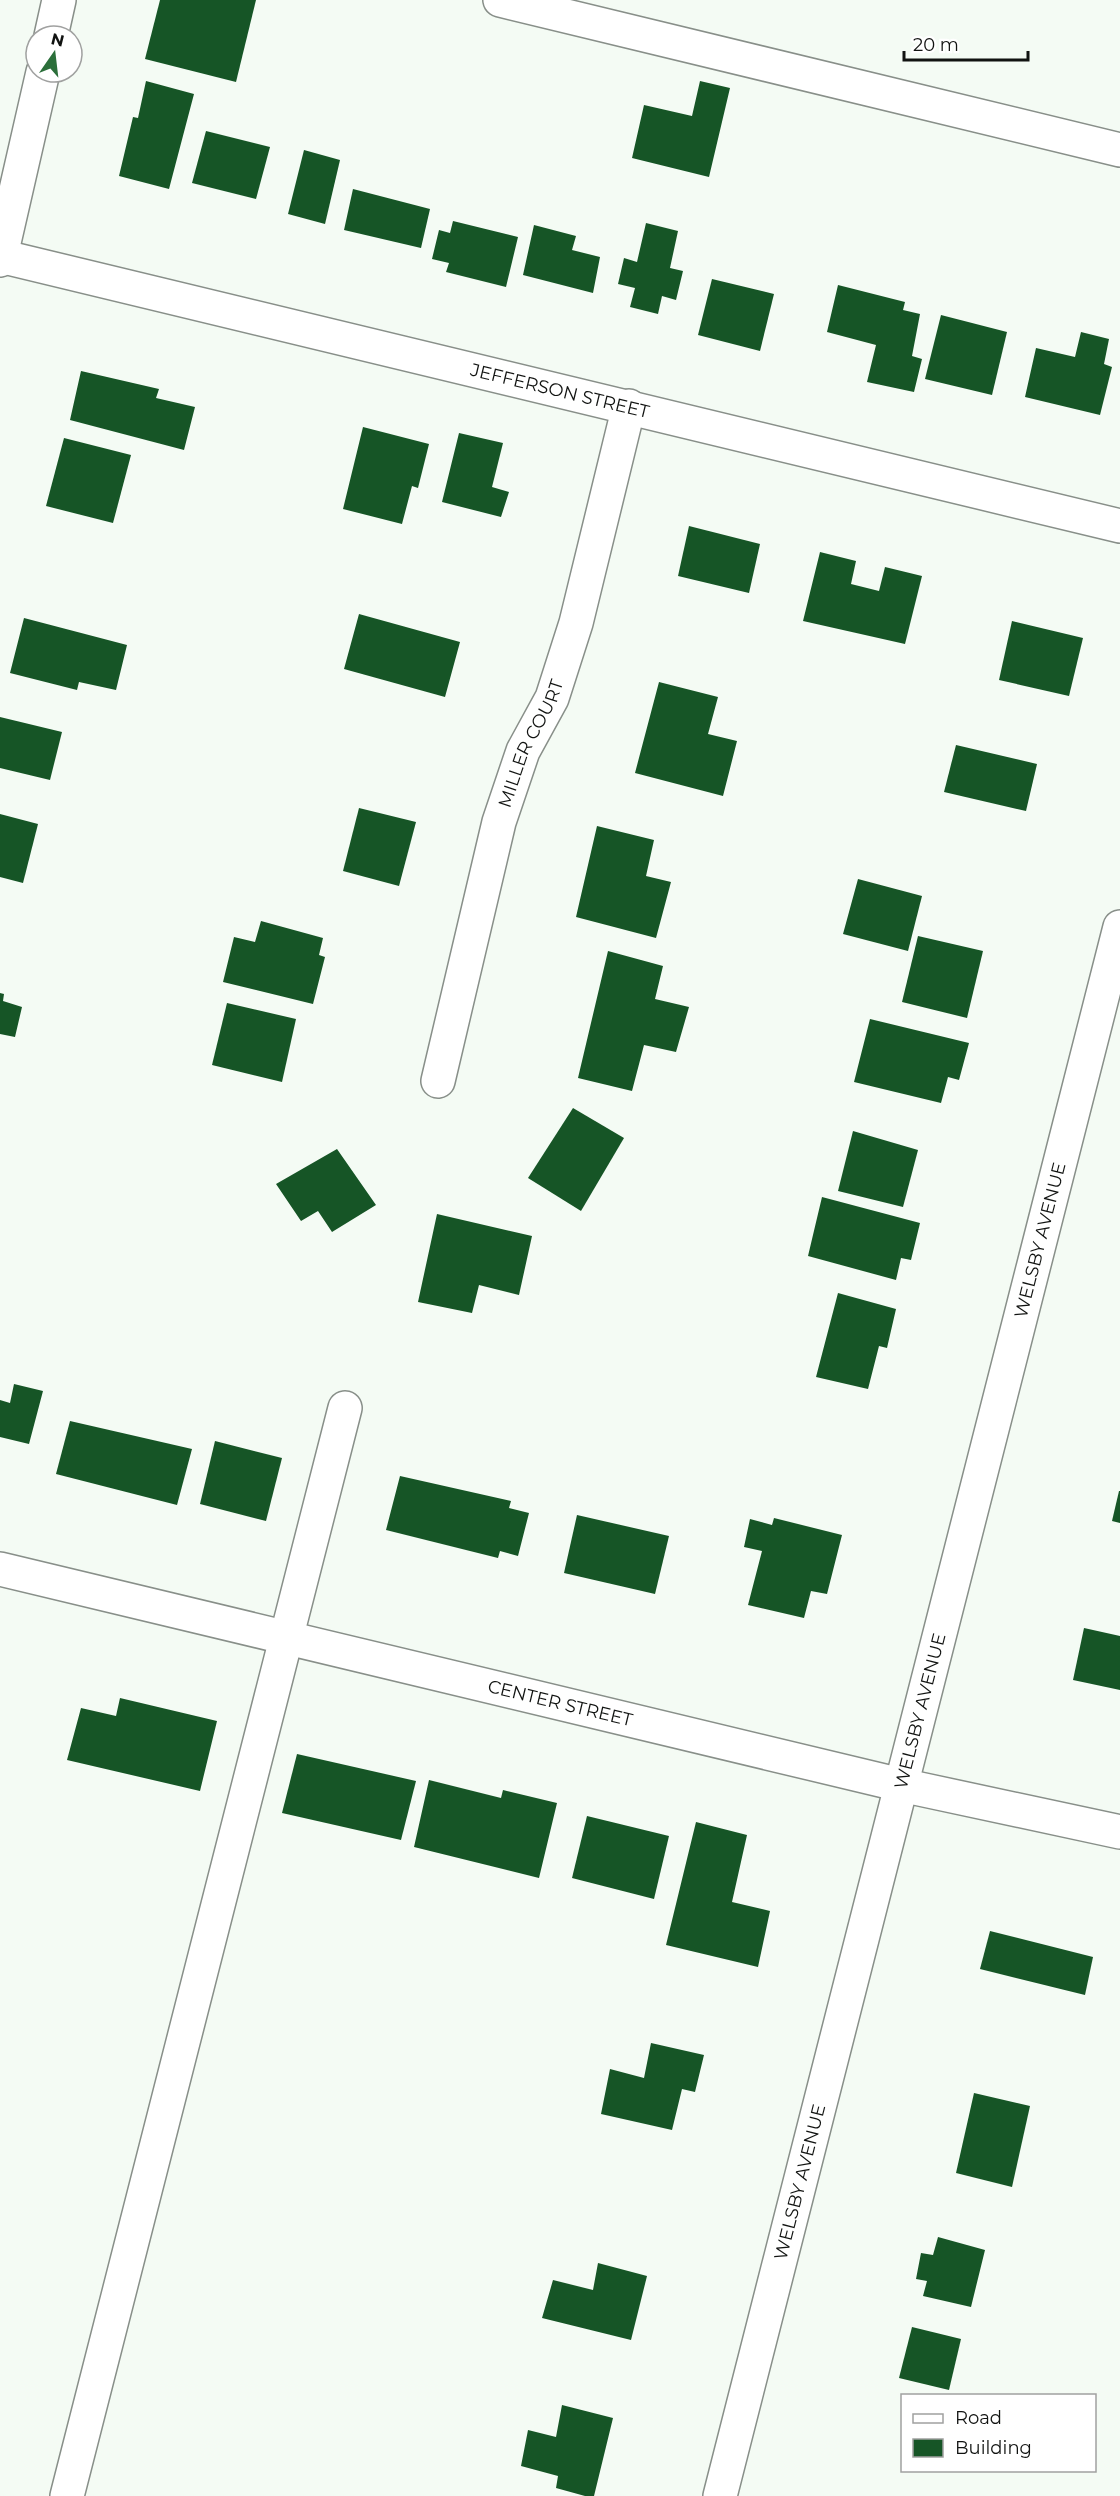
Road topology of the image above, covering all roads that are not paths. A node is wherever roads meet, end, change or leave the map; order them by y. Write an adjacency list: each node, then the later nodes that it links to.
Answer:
1 (59, 0): 3 (street)
2 (500, 0): 5 (street)
3 (54, 24)
4 (40, 84): 6 (street)
5 (1120, 150)
6 (0, 258): 7 (street, JEFFERSON STREET)
7 (629, 406): 8 (street, JEFFERSON STREET); 10 (street, MILLER COURT)
8 (1120, 525)
9 (1120, 927): 14 (street, WELSBY AVENUE)
10 (438, 1081)
11 (345, 1408): 13 (street)
12 (0, 1569): 13 (street, CENTER STREET)
13 (285, 1637): 14 (street, CENTER STREET); 16 (street)
14 (901, 1785): 15 (street, CENTER STREET); 17 (street, WELSBY AVENUE)
15 (1120, 1832)
16 (67, 2496)
17 (720, 2496)

